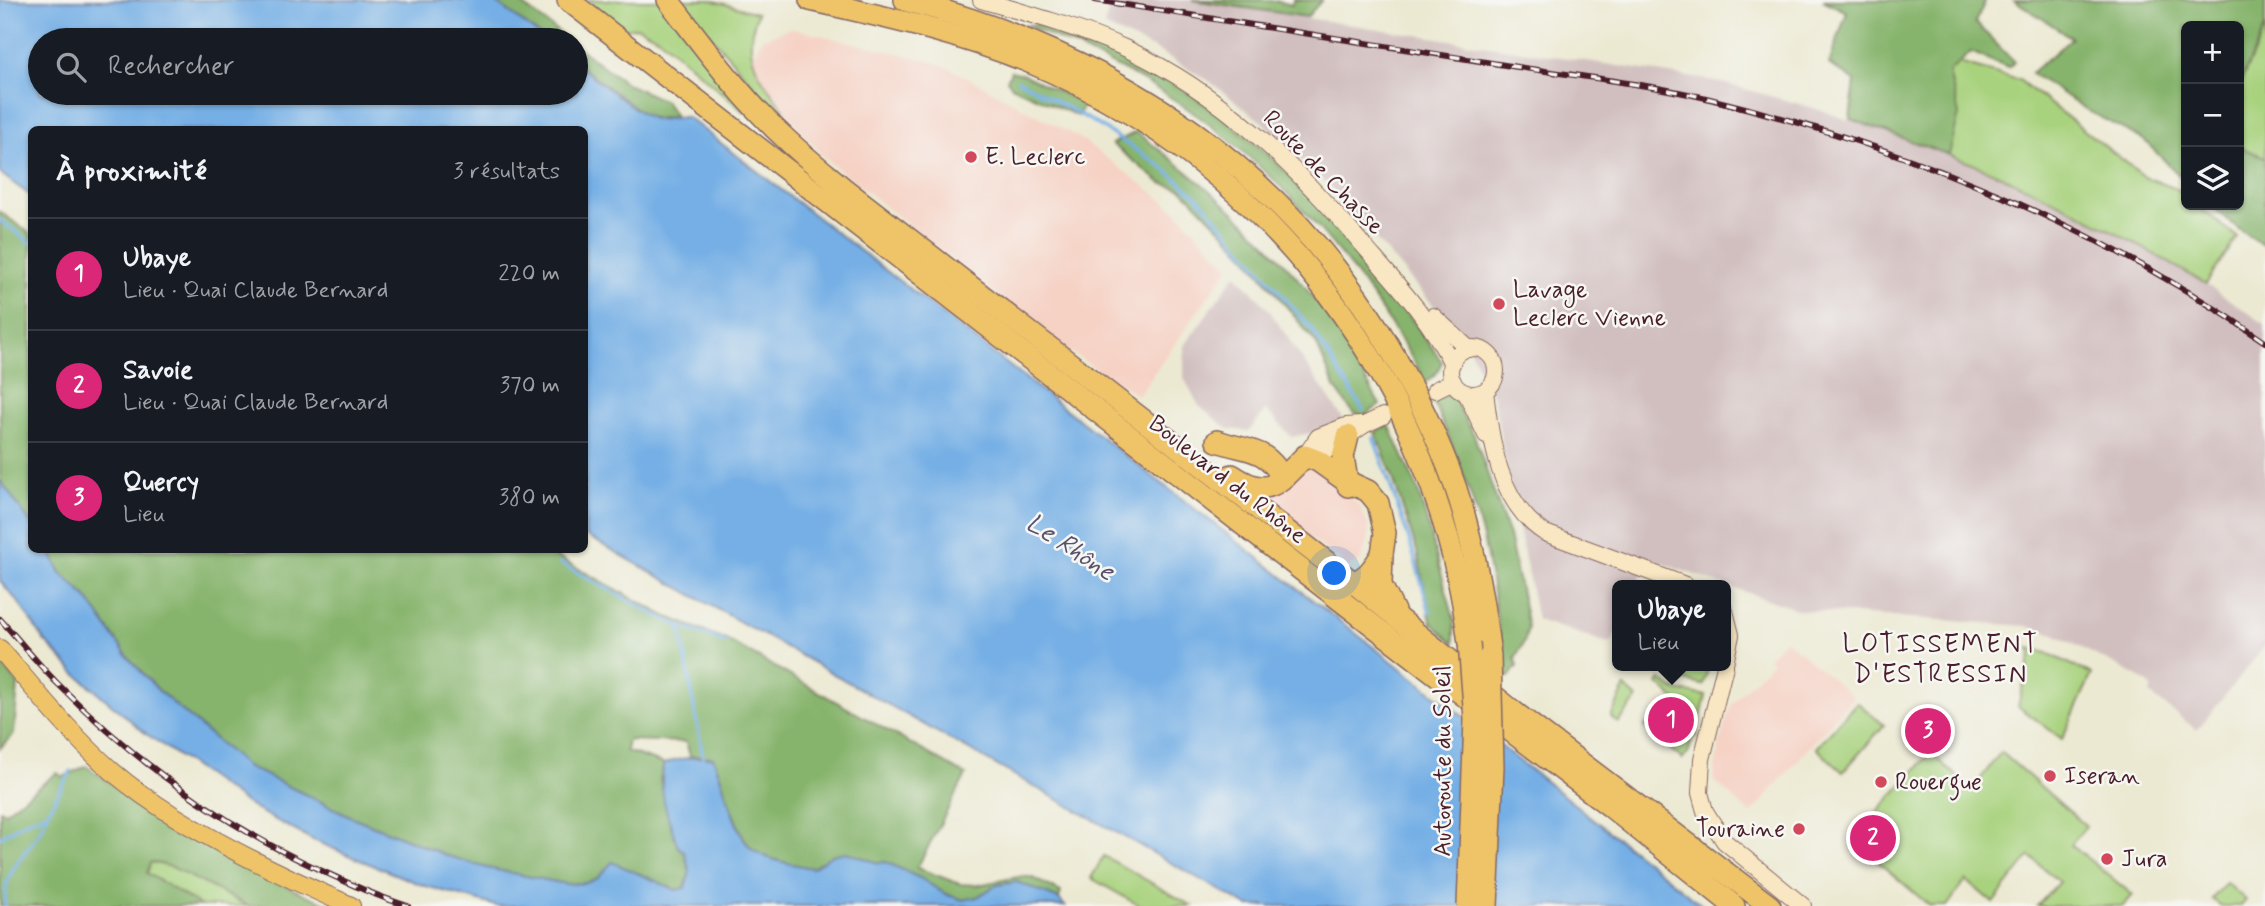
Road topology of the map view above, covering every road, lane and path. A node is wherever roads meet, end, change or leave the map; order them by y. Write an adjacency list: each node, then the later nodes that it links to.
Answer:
1 (568, 0): 10 (highway, Boulevard du Rhône)
2 (668, 0): 17 (highway, Boulevard du Rhône)
3 (810, 0): 30 (highway, Autoroute du Soleil, bridge)
4 (905, 0): 31 (highway, Autoroute du Soleil, bridge)
5 (981, 0): 6 (main road, Route de Chasse)
6 (1397, 285): 7 (main road, Route de Chasse); 8 (main road, Route de Chasse)
7 (1469, 349): 8 (main road); 12 (main road)
8 (1452, 364): 9 (main road)
9 (1453, 381): 11 (main road); 13 (main road)
10 (1061, 383): 24 (highway); 28 (highway, Boulevard du Rhône)
11 (1436, 390)
12 (1485, 391): 13 (main road); 19 (main road)
13 (1466, 393): 19 (main road)
14 (1383, 416): 15 (main road)
15 (1356, 431): 18 (main road); 21 (highway)
16 (1217, 441): 20 (highway)
17 (1179, 446): 20 (highway); 24 (highway, Boulevard du Rhône)
18 (1305, 456): 20 (highway); 21 (highway)
19 (1497, 460): 23 (main road)
20 (1283, 478)
21 (1346, 481): 22 (highway); 24 (highway)
22 (1382, 554): 24 (highway); 25 (highway)
23 (1671, 580)
24 (1354, 583): 25 (highway, Boulevard du Rhône); 28 (highway)
25 (1397, 618): 33 (highway, Boulevard du Rhône)
26 (0, 649): 29 (main road)
27 (1723, 671): 34 (main road)
28 (1493, 716): 32 (highway, Boulevard du Rhône)
29 (351, 906)
30 (1468, 906)
31 (1487, 906)
32 (1734, 906)
33 (1770, 906)
34 (1803, 906)

